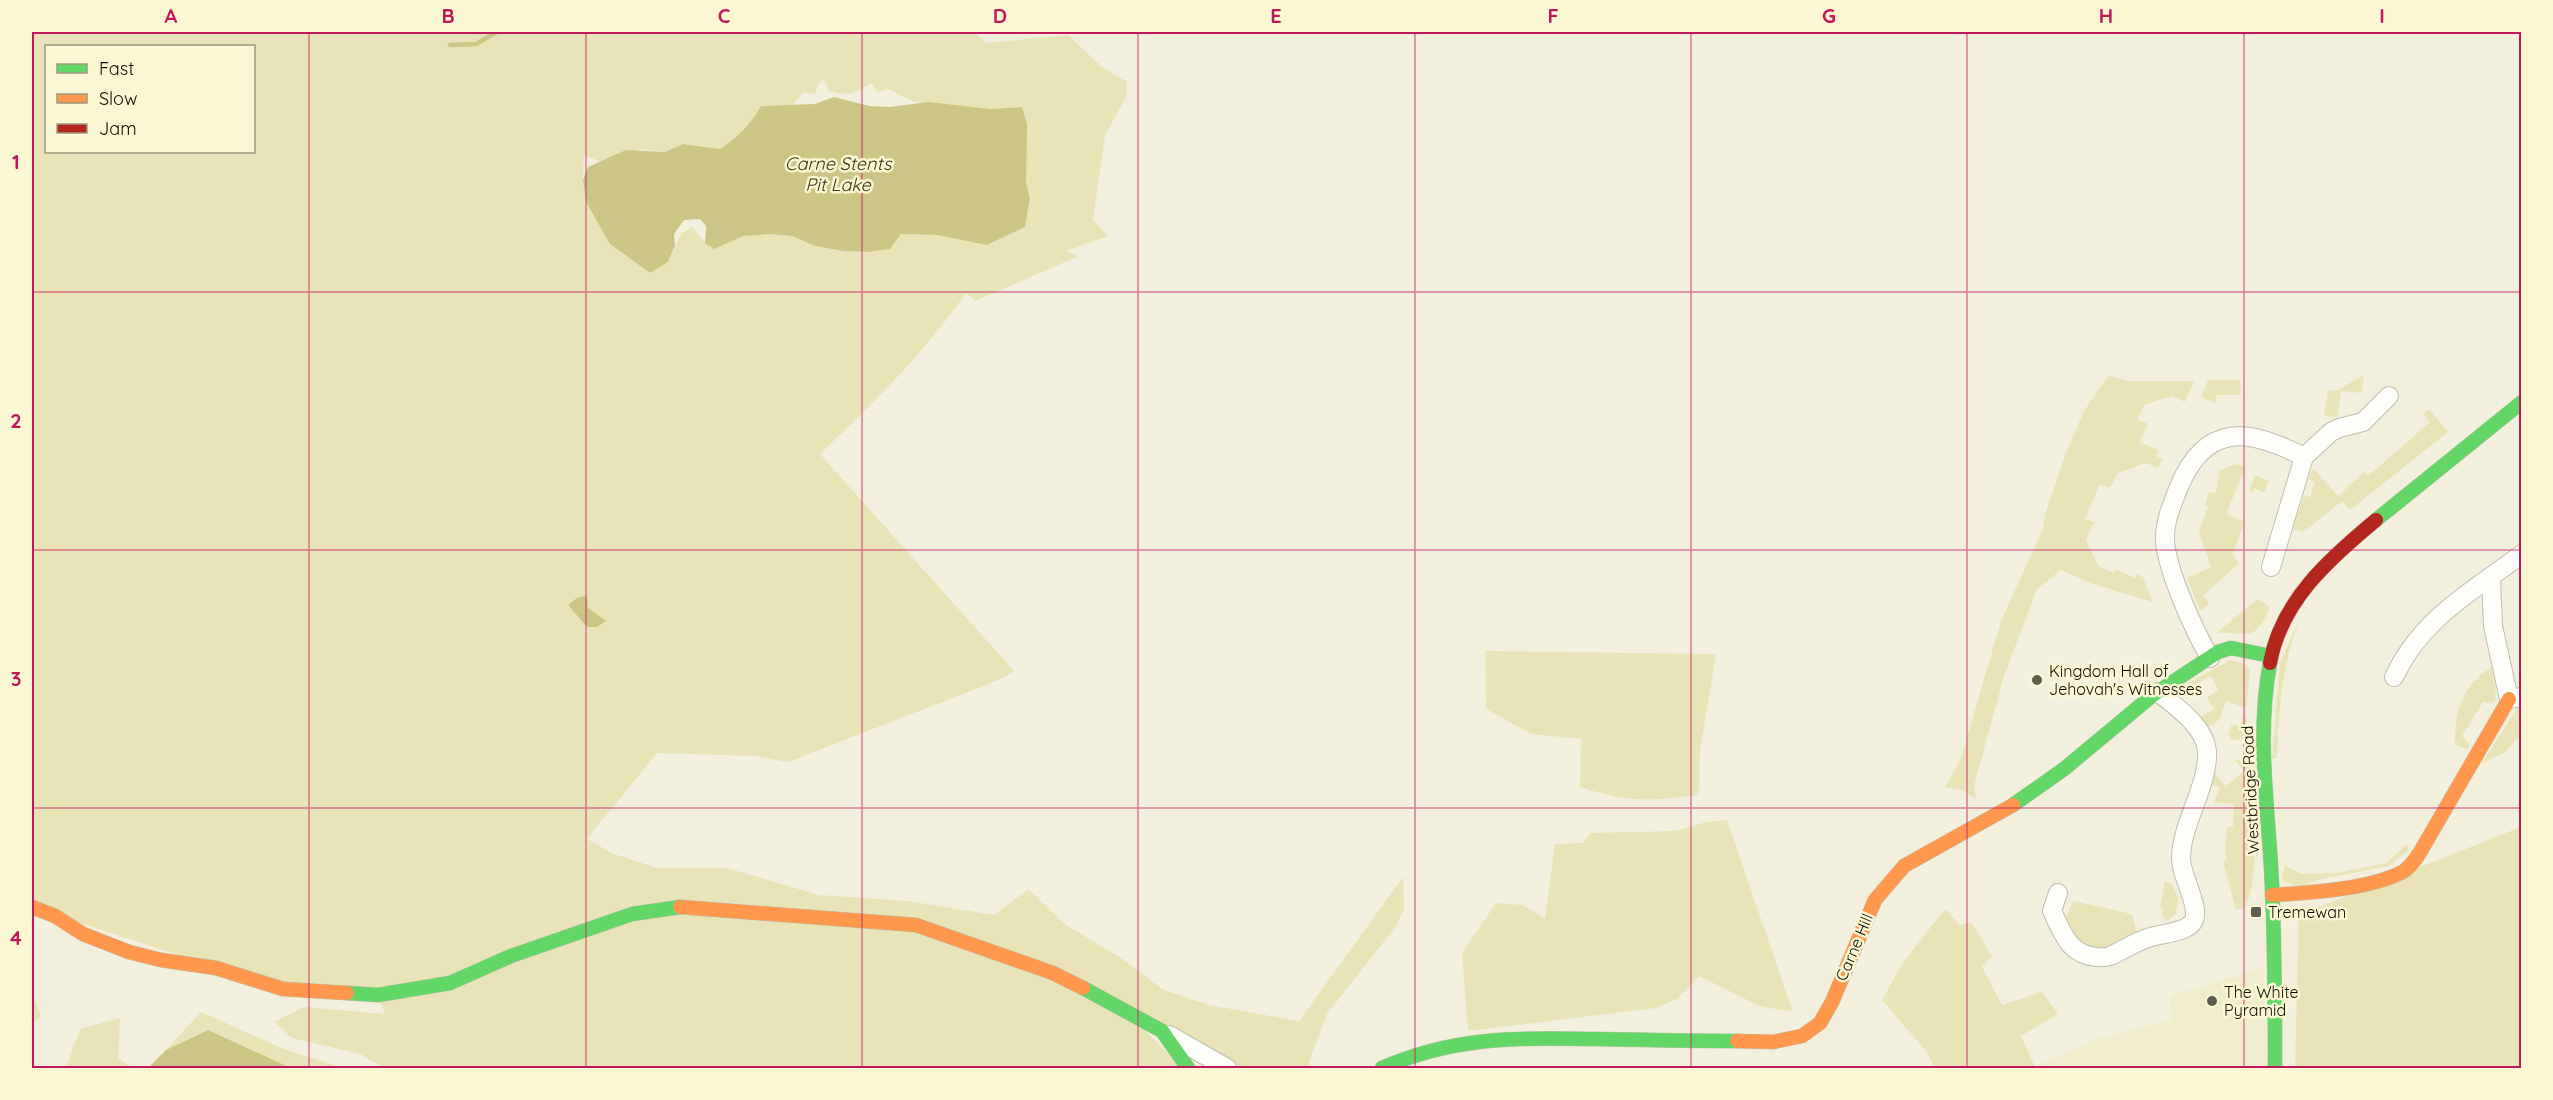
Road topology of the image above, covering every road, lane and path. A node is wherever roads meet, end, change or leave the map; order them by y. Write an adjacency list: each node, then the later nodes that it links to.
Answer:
1 (2389, 396): 3 (street)
2 (2522, 402): 7 (street, Westbridge Road)
3 (2304, 457): 5 (street); 8 (street)
4 (2522, 554): 6 (street)
5 (2271, 567)
6 (2491, 578): 9 (street); 11 (street)
7 (2271, 656): 8 (street, Carne Hill); 13 (street, Westbridge Road)
8 (2210, 658): 10 (street, Carne Hill)
9 (2394, 677)
10 (2158, 692): 12 (street); 18 (street, Carne Hill)
11 (2515, 698): 13 (street)
12 (2058, 893)
13 (2272, 895): 19 (street, Westbridge Road)
14 (32, 907): 15 (street)
15 (1162, 1031): 16 (street); 17 (street)
16 (1188, 1068)
17 (1227, 1068)
18 (1382, 1068)
19 (2275, 1068)

